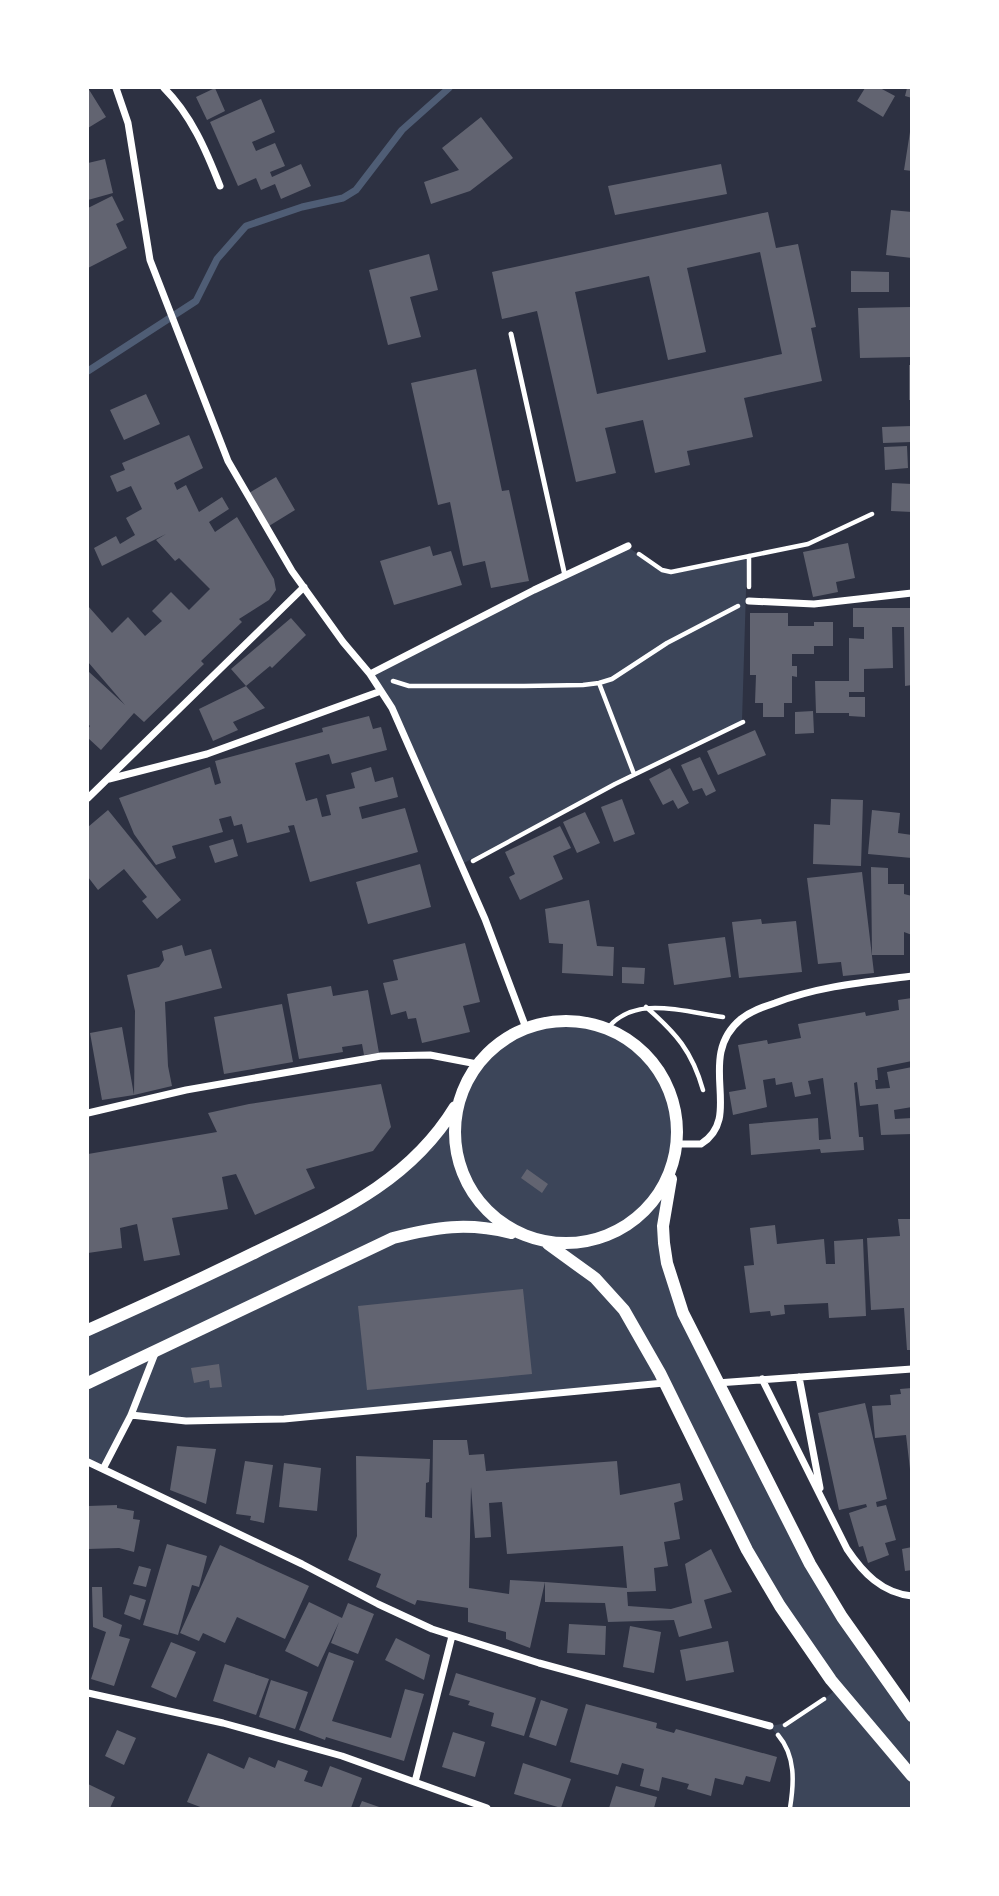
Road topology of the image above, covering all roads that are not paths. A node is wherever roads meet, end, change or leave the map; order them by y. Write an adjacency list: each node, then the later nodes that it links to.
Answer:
1 (116, 88): 7 (street)
2 (164, 88): 3 (street)
3 (220, 186)
4 (510, 334): 6 (lane)
5 (628, 546): 6 (street)
6 (565, 576): 10 (street)
7 (304, 587): 10 (street); 12 (street)
8 (912, 593): 9 (street)
9 (749, 601)
10 (370, 674): 11 (street)
11 (381, 691): 12 (street); 15 (street)
12 (106, 780): 13 (street)
13 (88, 798)
14 (912, 976): 19 (street)
15 (526, 1028): 16 (street); 19 (street)
16 (477, 1064): 17 (street); 18 (street)
17 (459, 1101): 21 (street); 23 (street)
18 (88, 1113)
19 (677, 1144): 20 (street)
20 (674, 1164): 22 (street); 29 (street)
21 (526, 1236): 22 (street); 24 (street)
22 (545, 1242): 30 (street)
23 (88, 1331)
24 (157, 1350): 28 (street); 31 (street)
25 (912, 1368): 26 (street)
26 (799, 1377): 27 (street); 34 (street)
27 (762, 1379): 29 (street); 34 (street)
28 (88, 1382)
29 (717, 1382): 38 (street)
30 (664, 1383): 31 (street); 40 (street)
31 (131, 1415): 33 (street)
32 (88, 1462): 33 (street)
33 (103, 1469): 36 (street)
34 (822, 1499): 35 (street)
35 (912, 1596)
36 (452, 1636): 39 (street); 41 (street)
37 (88, 1693): 41 (street)
38 (912, 1716)
39 (770, 1726)
40 (912, 1776)
41 (415, 1782): 42 (street)
42 (487, 1808)

